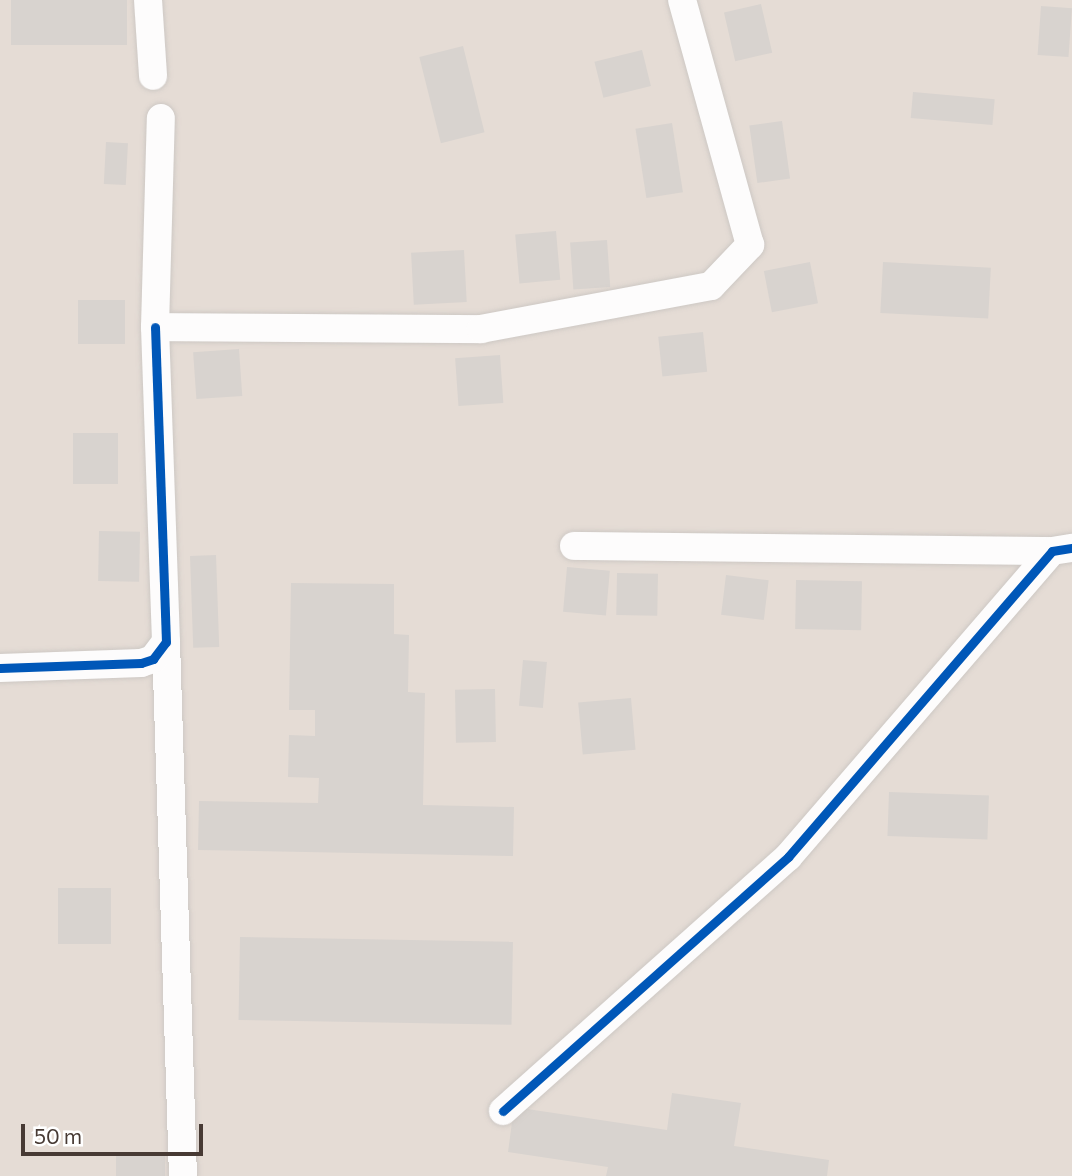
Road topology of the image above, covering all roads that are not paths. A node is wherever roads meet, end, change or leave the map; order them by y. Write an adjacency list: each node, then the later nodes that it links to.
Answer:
1 (148, 0): 3 (street)
2 (682, 0): 5 (street)
3 (153, 76)
4 (161, 118): 5 (street)
5 (155, 327): 8 (street)
6 (574, 546): 7 (street)
7 (1062, 550): 10 (street)
8 (166, 642): 9 (street); 11 (street)
9 (0, 668)
10 (503, 1111)
11 (183, 1176)

